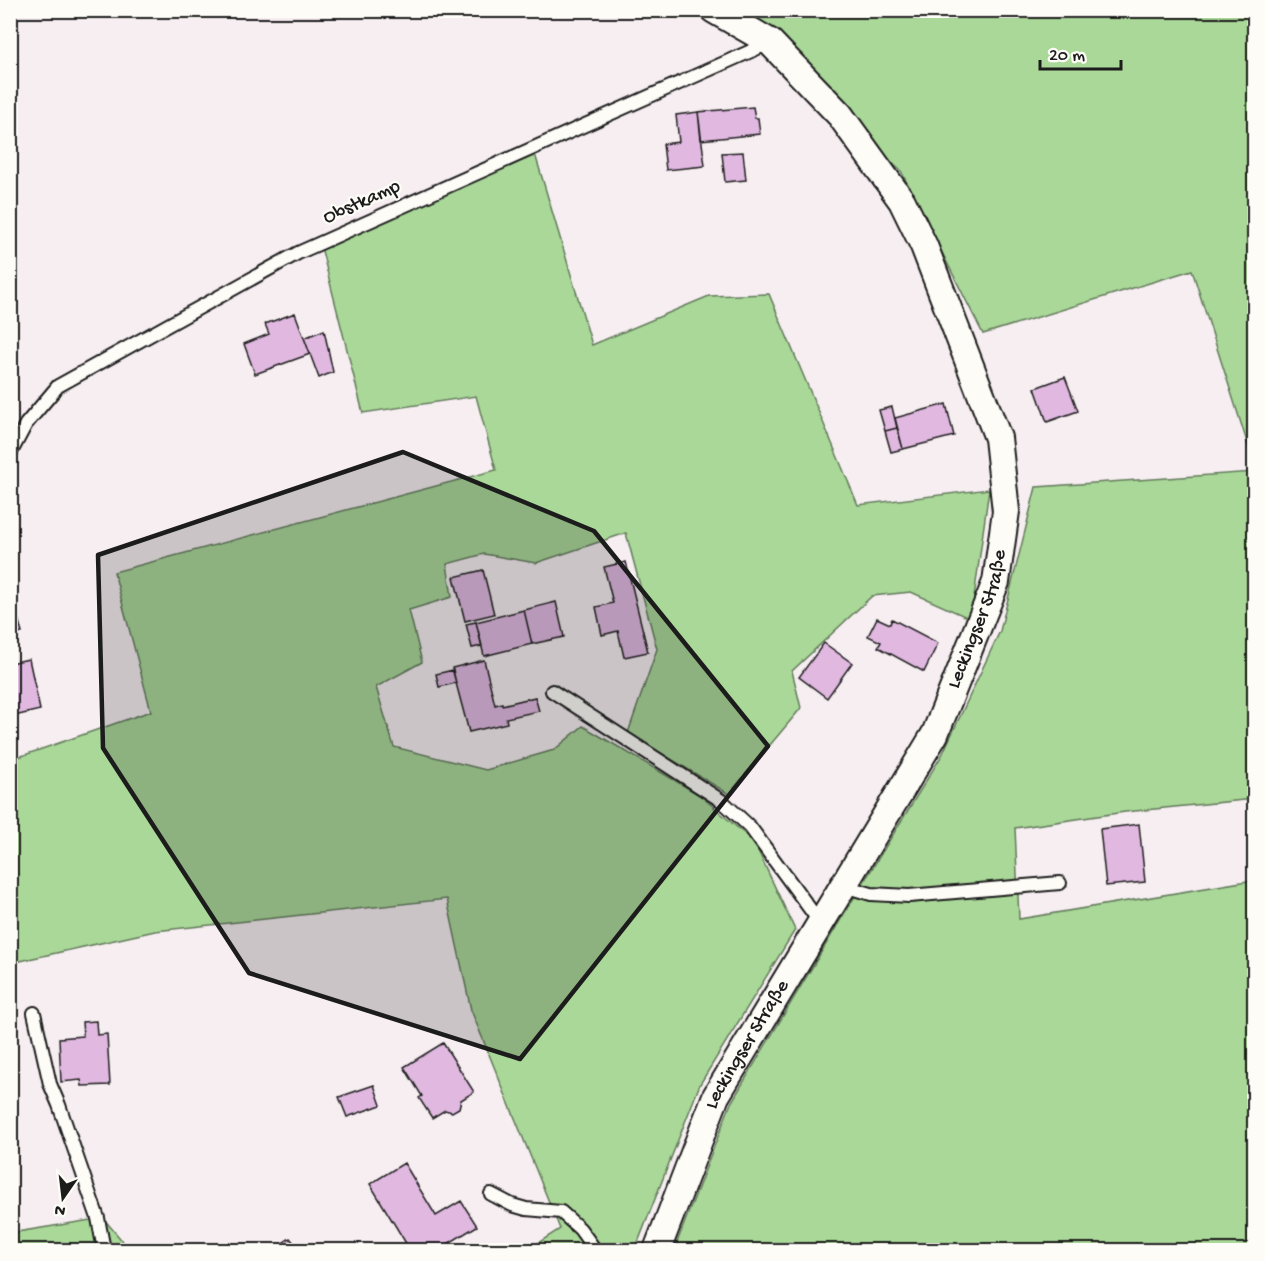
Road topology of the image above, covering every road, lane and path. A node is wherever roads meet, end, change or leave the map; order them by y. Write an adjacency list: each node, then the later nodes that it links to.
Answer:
1 (714, 10): 2 (street, Leckingser Straße)
2 (770, 42): 3 (lane, Obstkamp); 6 (street, Leckingser Straße)
3 (10, 454)
4 (552, 691): 7 (lane)
5 (1060, 883): 6 (lane)
6 (844, 885): 7 (street, Leckingser Straße)
7 (821, 924): 12 (street, Leckingser Straße)
8 (34, 1012): 10 (lane)
9 (492, 1194): 11 (lane)
10 (104, 1251)
11 (595, 1251)
12 (657, 1251)

